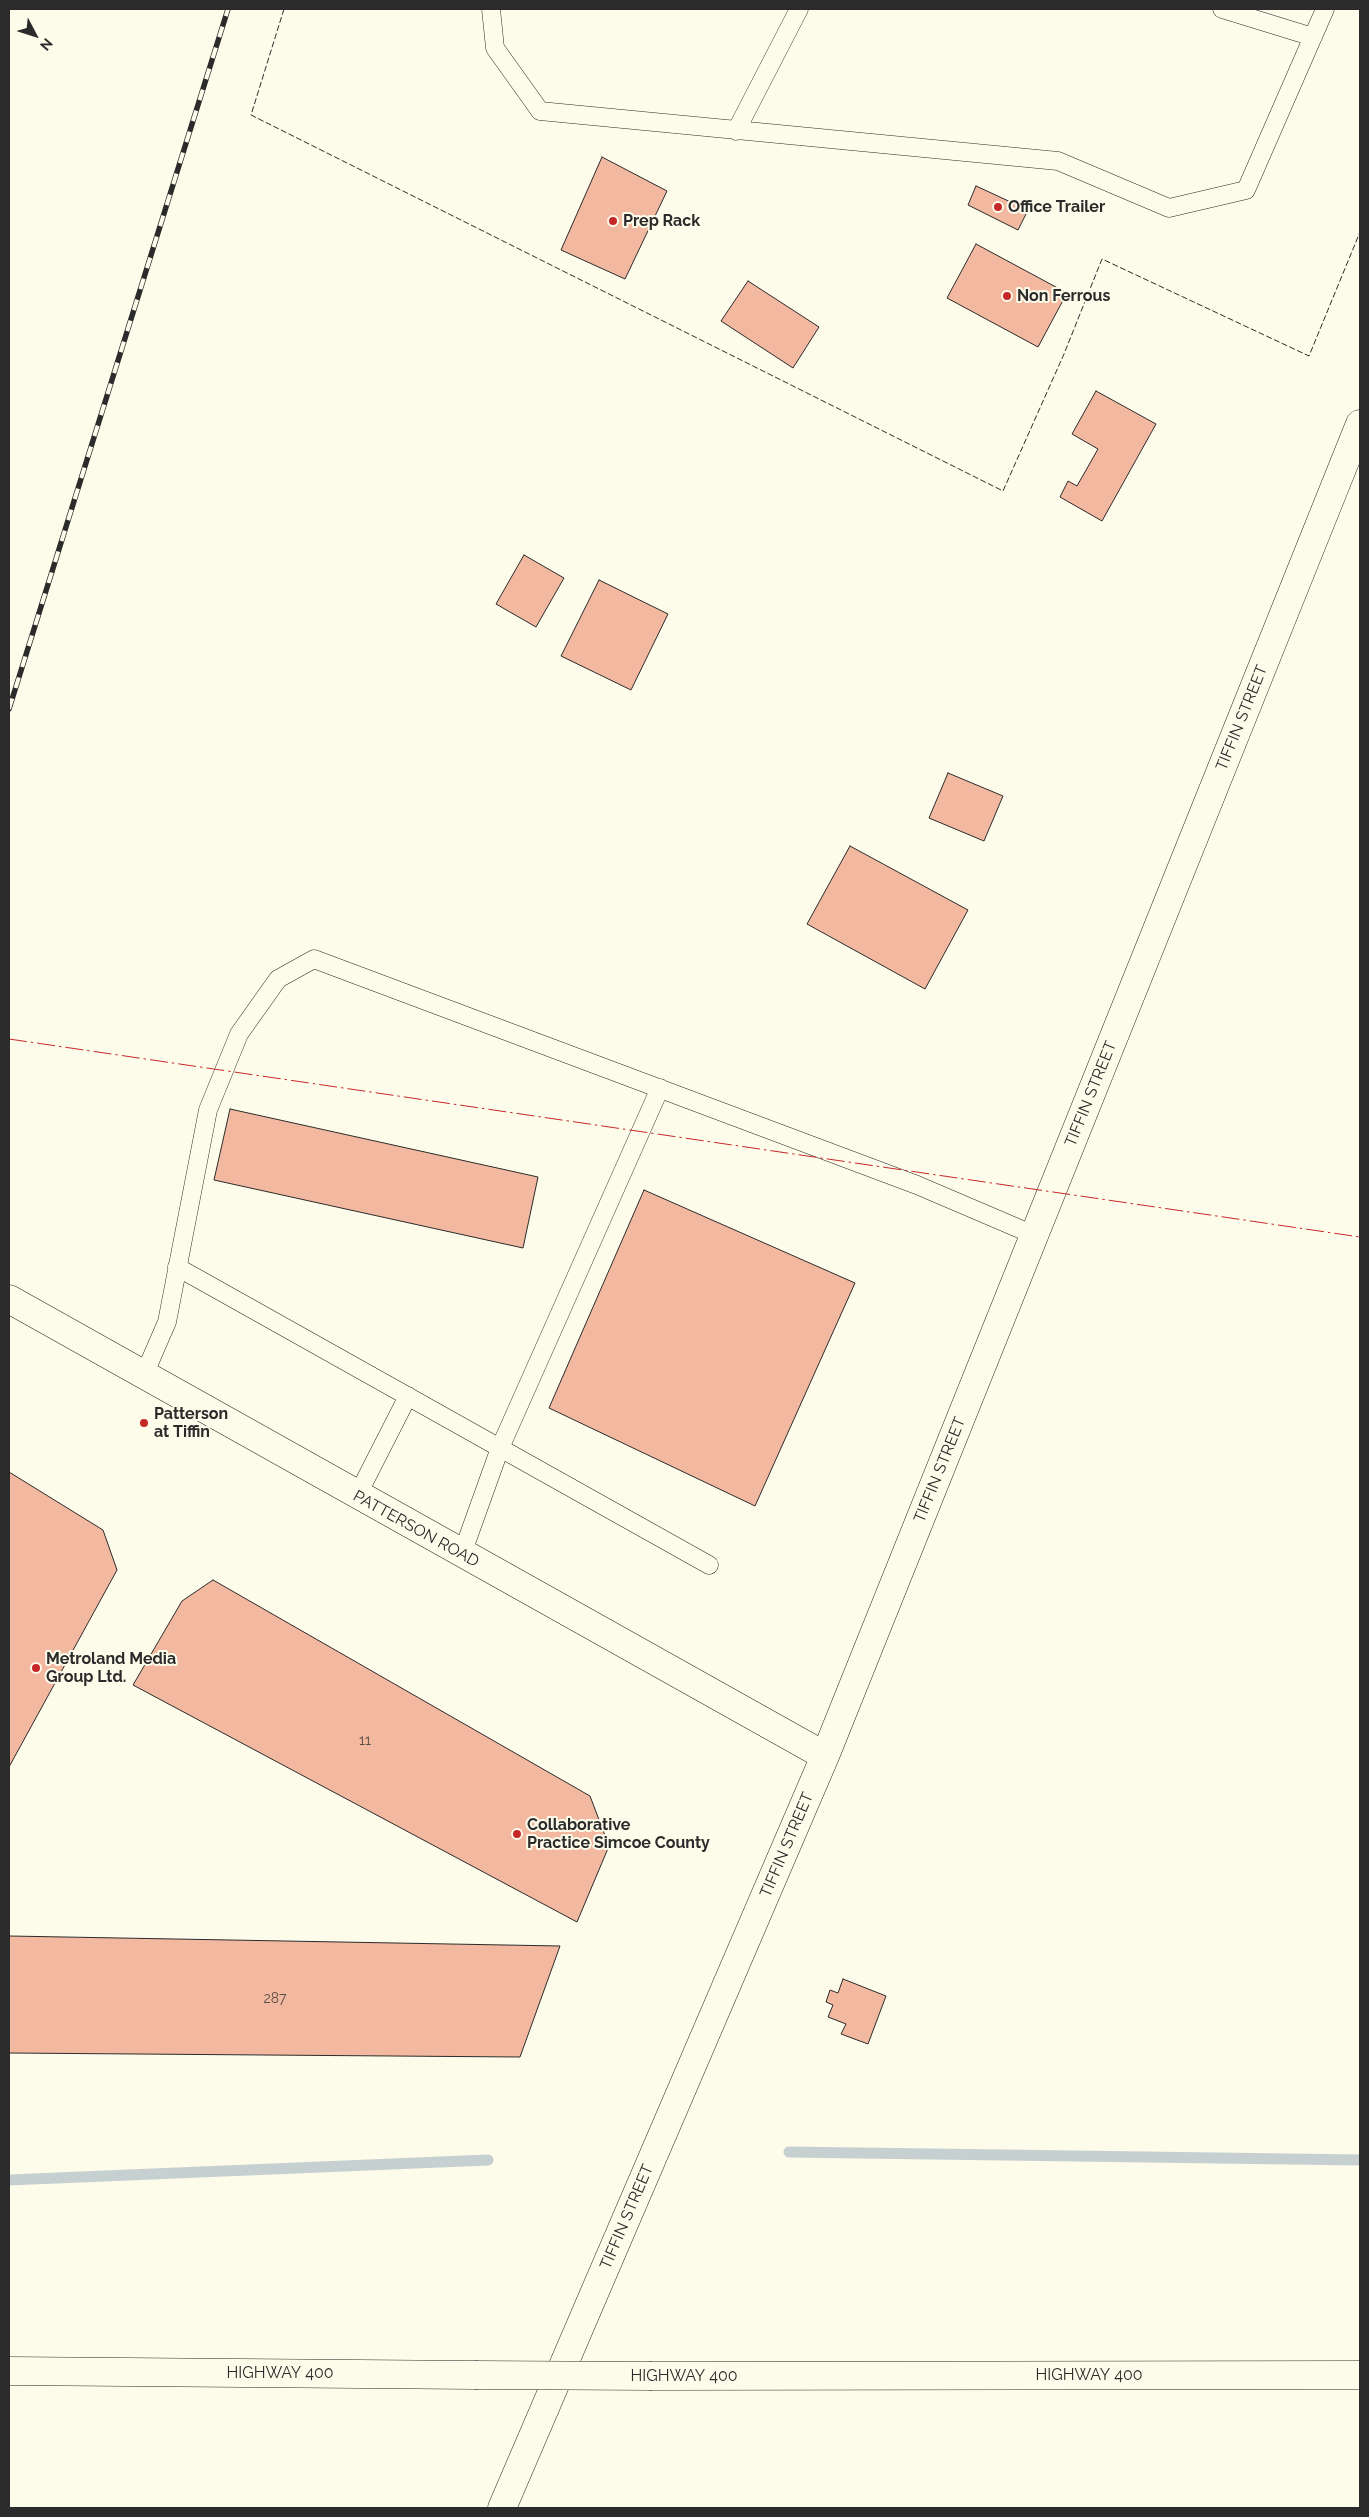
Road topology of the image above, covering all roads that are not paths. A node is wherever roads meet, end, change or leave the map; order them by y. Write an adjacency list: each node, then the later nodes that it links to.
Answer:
1 (491, 9): 6 (lane)
2 (799, 9): 6 (lane)
3 (1222, 9): 5 (lane)
4 (1325, 9): 5 (lane)
5 (1313, 37): 6 (lane)
6 (736, 130)
7 (1360, 424): 9 (main road, TIFFIN STREET)
8 (660, 1088): 9 (lane); 10 (lane); 14 (lane)
9 (1034, 1235): 18 (main road, TIFFIN STREET)
10 (178, 1267): 12 (lane); 13 (lane)
11 (9, 1299): 12 (main road, PATTERSON ROAD)
12 (144, 1375): 15 (main road, PATTERSON ROAD)
13 (408, 1396): 14 (lane); 15 (lane)
14 (500, 1448): 16 (lane); 17 (lane)
15 (357, 1496): 16 (main road, PATTERSON ROAD)
16 (462, 1554): 18 (main road, PATTERSON ROAD)
17 (709, 1564)
18 (825, 1756): 21 (main road, TIFFIN STREET)
19 (9, 2371): 20 (main road, HIGHWAY 400, bridge)
20 (1360, 2375)
21 (502, 2508)

